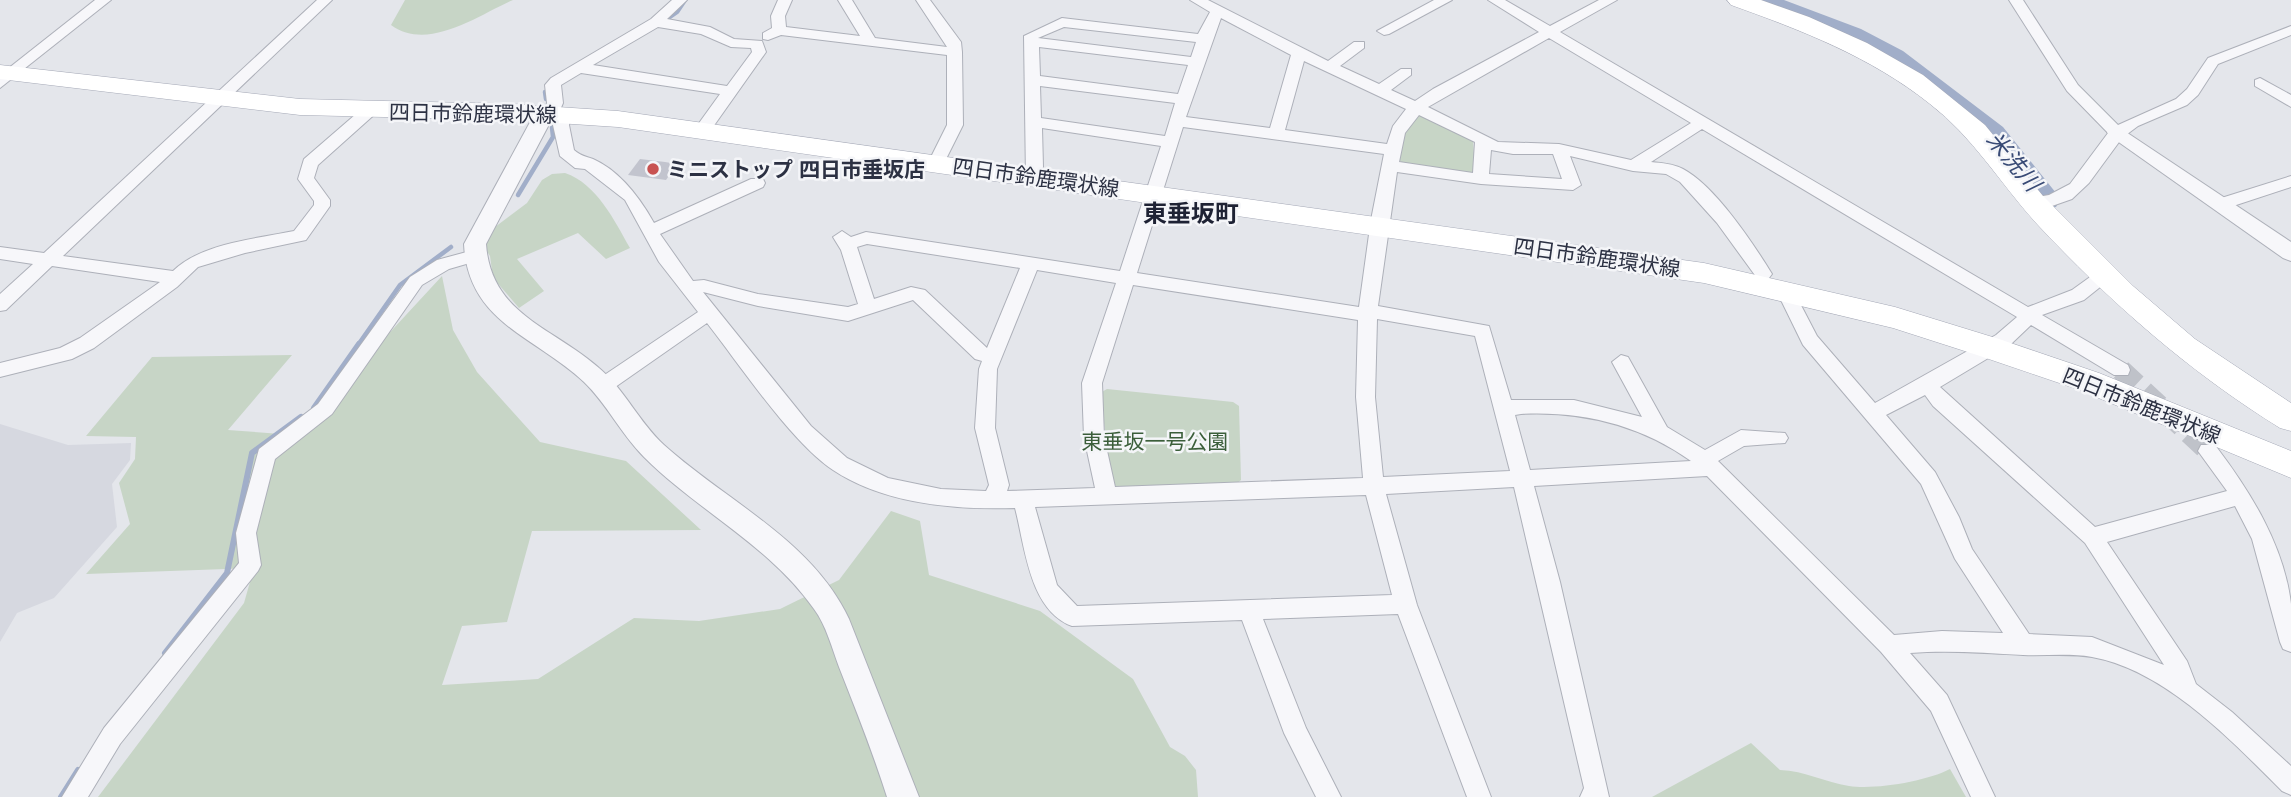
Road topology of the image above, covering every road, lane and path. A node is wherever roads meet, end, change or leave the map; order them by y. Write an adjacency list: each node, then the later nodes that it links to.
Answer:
1 (104, 0): 30 (street)
2 (325, 0): 35 (street)
3 (680, 0): 14 (street)
4 (785, 0): 15 (street)
5 (845, 0): 21 (street)
6 (923, 0): 24 (street)
7 (1197, 0): 13 (street)
8 (1445, 0): 16 (street)
9 (1495, 0): 17 (street)
10 (1610, 0): 17 (street)
11 (2016, 0): 45 (street)
12 (1745, 1): 58 (main road)
13 (1218, 13): 19 (street); 25 (street)
14 (660, 23): 22 (street); 28 (street)
15 (779, 30): 21 (street); 22 (street)
16 (1384, 31)
17 (1550, 33): 38 (street); 43 (street)
18 (2287, 35): 45 (street)
19 (1203, 39): 20 (street); 26 (street)
20 (1031, 42): 26 (street); 31 (street)
21 (869, 43): 24 (street)
22 (757, 44): 33 (street)
23 (1359, 45): 27 (street)
24 (955, 52): 51 (street)
25 (1299, 53): 27 (street); 46 (street)
26 (1197, 62): 36 (street)
27 (1329, 67): 34 (street)
28 (580, 68): 33 (street); 40 (street)
29 (1406, 72): 34 (street)
30 (4, 76): 35 (main road, 四日市鈴鹿環状線)
31 (1032, 80): 36 (street); 42 (street)
32 (2260, 83): 37 (street)
33 (731, 91): 44 (street)
34 (1379, 92): 38 (street)
35 (220, 99): 39 (main road, 四日市鈴鹿環状線); 65 (street)
36 (1185, 100): 41 (street)
37 (2291, 102)
38 (1417, 107): 48 (street); 50 (street)
39 (369, 111): 40 (main road, 四日市鈴鹿環状線); 68 (street)
40 (553, 114): 44 (main road, 四日市鈴鹿環状線); 61 (street); 64 (street)
41 (1178, 121): 46 (street); 47 (street)
42 (1034, 122): 47 (street); 53 (street)
43 (1701, 123): 52 (street); 76 (street)
44 (702, 130): 51 (main road, 四日市鈴鹿環状線)
45 (2117, 132): 58 (street); 59 (street)
46 (1276, 135): 50 (street)
47 (1172, 142): 57 (street)
48 (1483, 142): 49 (street); 54 (street)
49 (1559, 149): 52 (street); 54 (street)
50 (1392, 158): 54 (street); 60 (street)
51 (936, 163): 53 (main road, 四日市鈴鹿環状線)
52 (1633, 166): 70 (street)
53 (1032, 177): 57 (main road, 四日市鈴鹿環状線)
54 (1481, 179)
55 (2291, 181): 59 (street)
56 (757, 183): 61 (street)
57 (1154, 194): 60 (main road, 四日市鈴鹿環状線); 69 (street)
58 (2043, 202): 67 (main road)
59 (2221, 204): 63 (street)
60 (1379, 225): 70 (main road, 四日市鈴鹿環状線); 75 (street)
61 (650, 232): 71 (street)
62 (0, 253): 65 (street)
63 (2291, 253)
64 (474, 256): 82 (street); 106 (street)
65 (48, 260): 68 (street); 72 (street)
66 (1031, 263): 69 (street); 73 (street); 78 (street)
67 (2103, 276): 76 (street); 86 (main road)
68 (177, 278): 80 (street)
69 (1127, 278): 75 (street); 94 (street)
70 (1774, 282): 77 (main road, 四日市鈴鹿環状線); 85 (street)
71 (689, 288): 73 (street); 74 (street)
72 (0, 304)
73 (868, 308): 78 (street)
74 (709, 313): 82 (street); 97 (street)
75 (1368, 313): 84 (street); 93 (street)
76 (2028, 316): 77 (street); 81 (street)
77 (1988, 347): 83 (street); 91 (main road, 四日市鈴鹿環状線)
78 (992, 357): 97 (street)
79 (1620, 362): 87 (street)
80 (0, 370)
81 (2121, 370)
82 (604, 385): 107 (street)
83 (1928, 385): 85 (street); 98 (street)
84 (1503, 408): 87 (street); 92 (street)
85 (1871, 412): 103 (street)
86 (2291, 419)
87 (1660, 432): 90 (street)
88 (1778, 438): 90 (street)
89 (2208, 451): 95 (street)
90 (1708, 464): 92 (street); 102 (street)
91 (2291, 465)
92 (1522, 480): 93 (street); 110 (street)
93 (1374, 486): 94 (street); 99 (street)
94 (1107, 496): 96 (street)
95 (2240, 496): 98 (street); 101 (street)
96 (1023, 499): 97 (street); 100 (street)
97 (993, 500)
98 (2092, 537): 104 (street)
99 (1406, 604): 100 (street); 109 (street)
100 (1249, 610): 108 (street)
101 (2291, 642)
102 (1889, 645): 103 (street); 111 (street)
103 (2023, 645): 104 (street)
104 (2185, 687): 105 (street)
105 (2291, 783)
106 (74, 797)
107 (903, 797)
108 (1329, 797)
109 (1479, 797)
110 (1592, 797)
111 (1983, 797)

